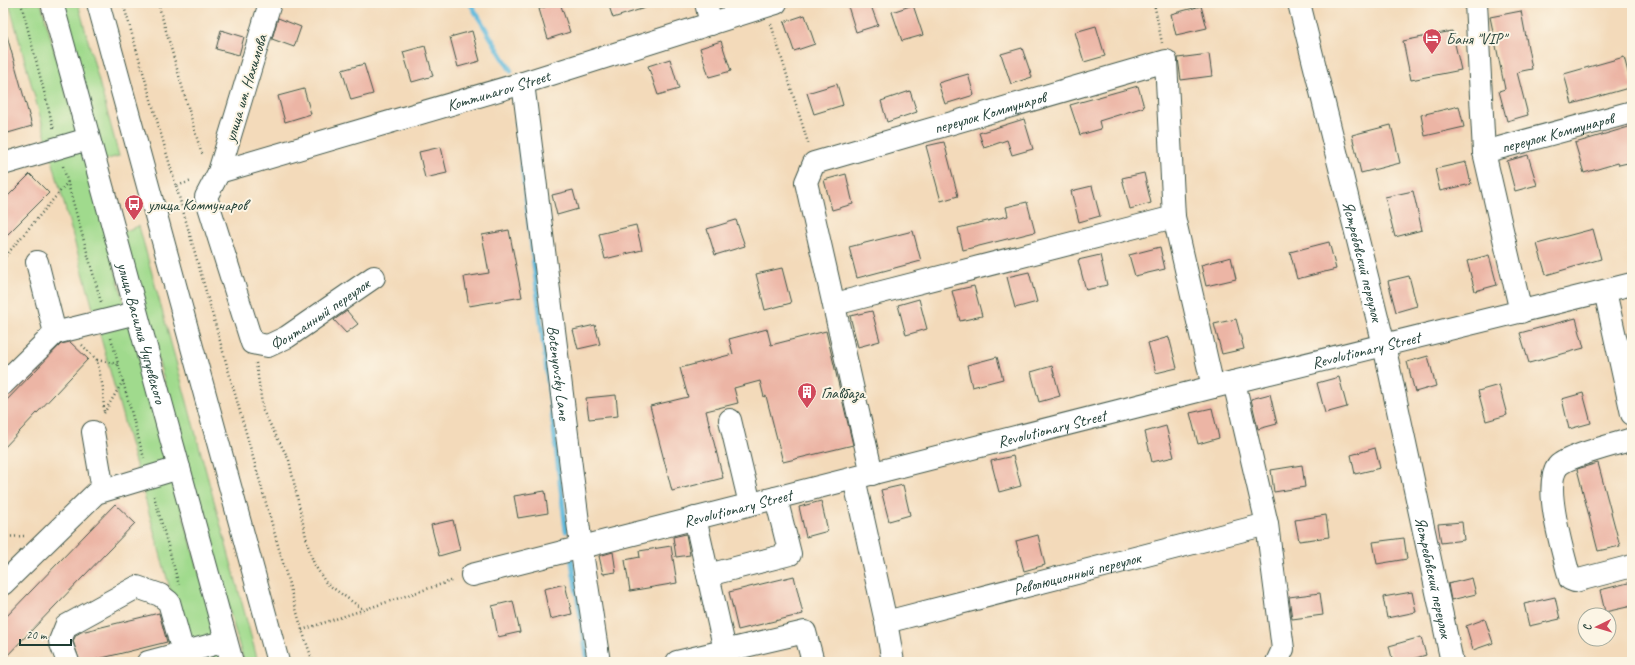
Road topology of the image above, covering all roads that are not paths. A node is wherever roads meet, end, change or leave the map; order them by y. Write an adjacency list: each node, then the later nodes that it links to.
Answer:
1 (52, 3): 11 (street, улица Василия Чугуевского)
2 (98, 3): 51 (street)
3 (270, 3): 14 (street, улица им. Нахимова)
4 (706, 3): 8 (street)
5 (1299, 3): 24 (street, Ястребовский переулок)
6 (1476, 3): 12 (street)
7 (771, 5): 8 (street, Kommunarov Street)
8 (711, 24): 9 (street, Kommunarov Street)
9 (523, 83): 14 (street, Kommunarov Street); 39 (street, Botenyovsky Lane)
10 (1632, 112): 12 (street, переулок Коммунаров)
11 (88, 138): 13 (street); 22 (street, улица Василия Чугуевского)
12 (1484, 152): 21 (street)
13 (3, 164)
14 (219, 172): 17 (street, Фонтанный переулок)
15 (1174, 217): 20 (street); 20 (street, переулок Коммунаров); 27 (street)
16 (37, 262): 23 (street)
17 (374, 277)
18 (1632, 284): 19 (street, Revolutionary Street)
19 (1605, 291): 21 (street, Revolutionary Street); 28 (street)
20 (835, 304): 33 (street)
21 (1521, 312): 24 (street, Revolutionary Street)
22 (136, 313): 23 (street); 32 (street, улица Василия Чугуевского)
23 (61, 332): 26 (street)
24 (1384, 345): 25 (street, Revolutionary Street); 57 (street, Ястребовский переулок)
25 (1234, 382): 27 (street, Revolutionary Street); 38 (street)
26 (3, 384)
27 (1213, 387): 33 (street, Revolutionary Street)
28 (1632, 414)
29 (730, 420): 36 (street)
30 (93, 432): 34 (street)
31 (1632, 439): 40 (street)
32 (179, 468): 34 (street); 45 (street, улица Василия Чугуевского)
33 (863, 476): 35 (street, Revolutionary Street); 44 (street)
34 (103, 490): 43 (street)
35 (776, 498): 36 (street, Revolutionary Street); 42 (street)
36 (750, 504): 37 (street, Revolutionary Street)
37 (695, 518): 39 (street, Revolutionary Street); 42 (street)
38 (1268, 524): 44 (street, Революционный переулок); 56 (street)
39 (581, 546): 41 (street, Revolutionary Street); 52 (street, Botenyovsky Lane)
40 (1632, 566)
41 (472, 575)
42 (708, 575): 46 (street)
43 (3, 584)
44 (886, 622): 55 (street)
45 (226, 641): 47 (street); 50 (street, улица Василия Чугуевского)
46 (725, 650): 53 (street); 54 (street)
47 (183, 652): 48 (street); 49 (street)
48 (68, 662)
49 (148, 662)
50 (232, 662)
51 (278, 662)
52 (599, 662)
53 (677, 662)
54 (813, 662)
55 (892, 662)
56 (1277, 662)
57 (1452, 662)

